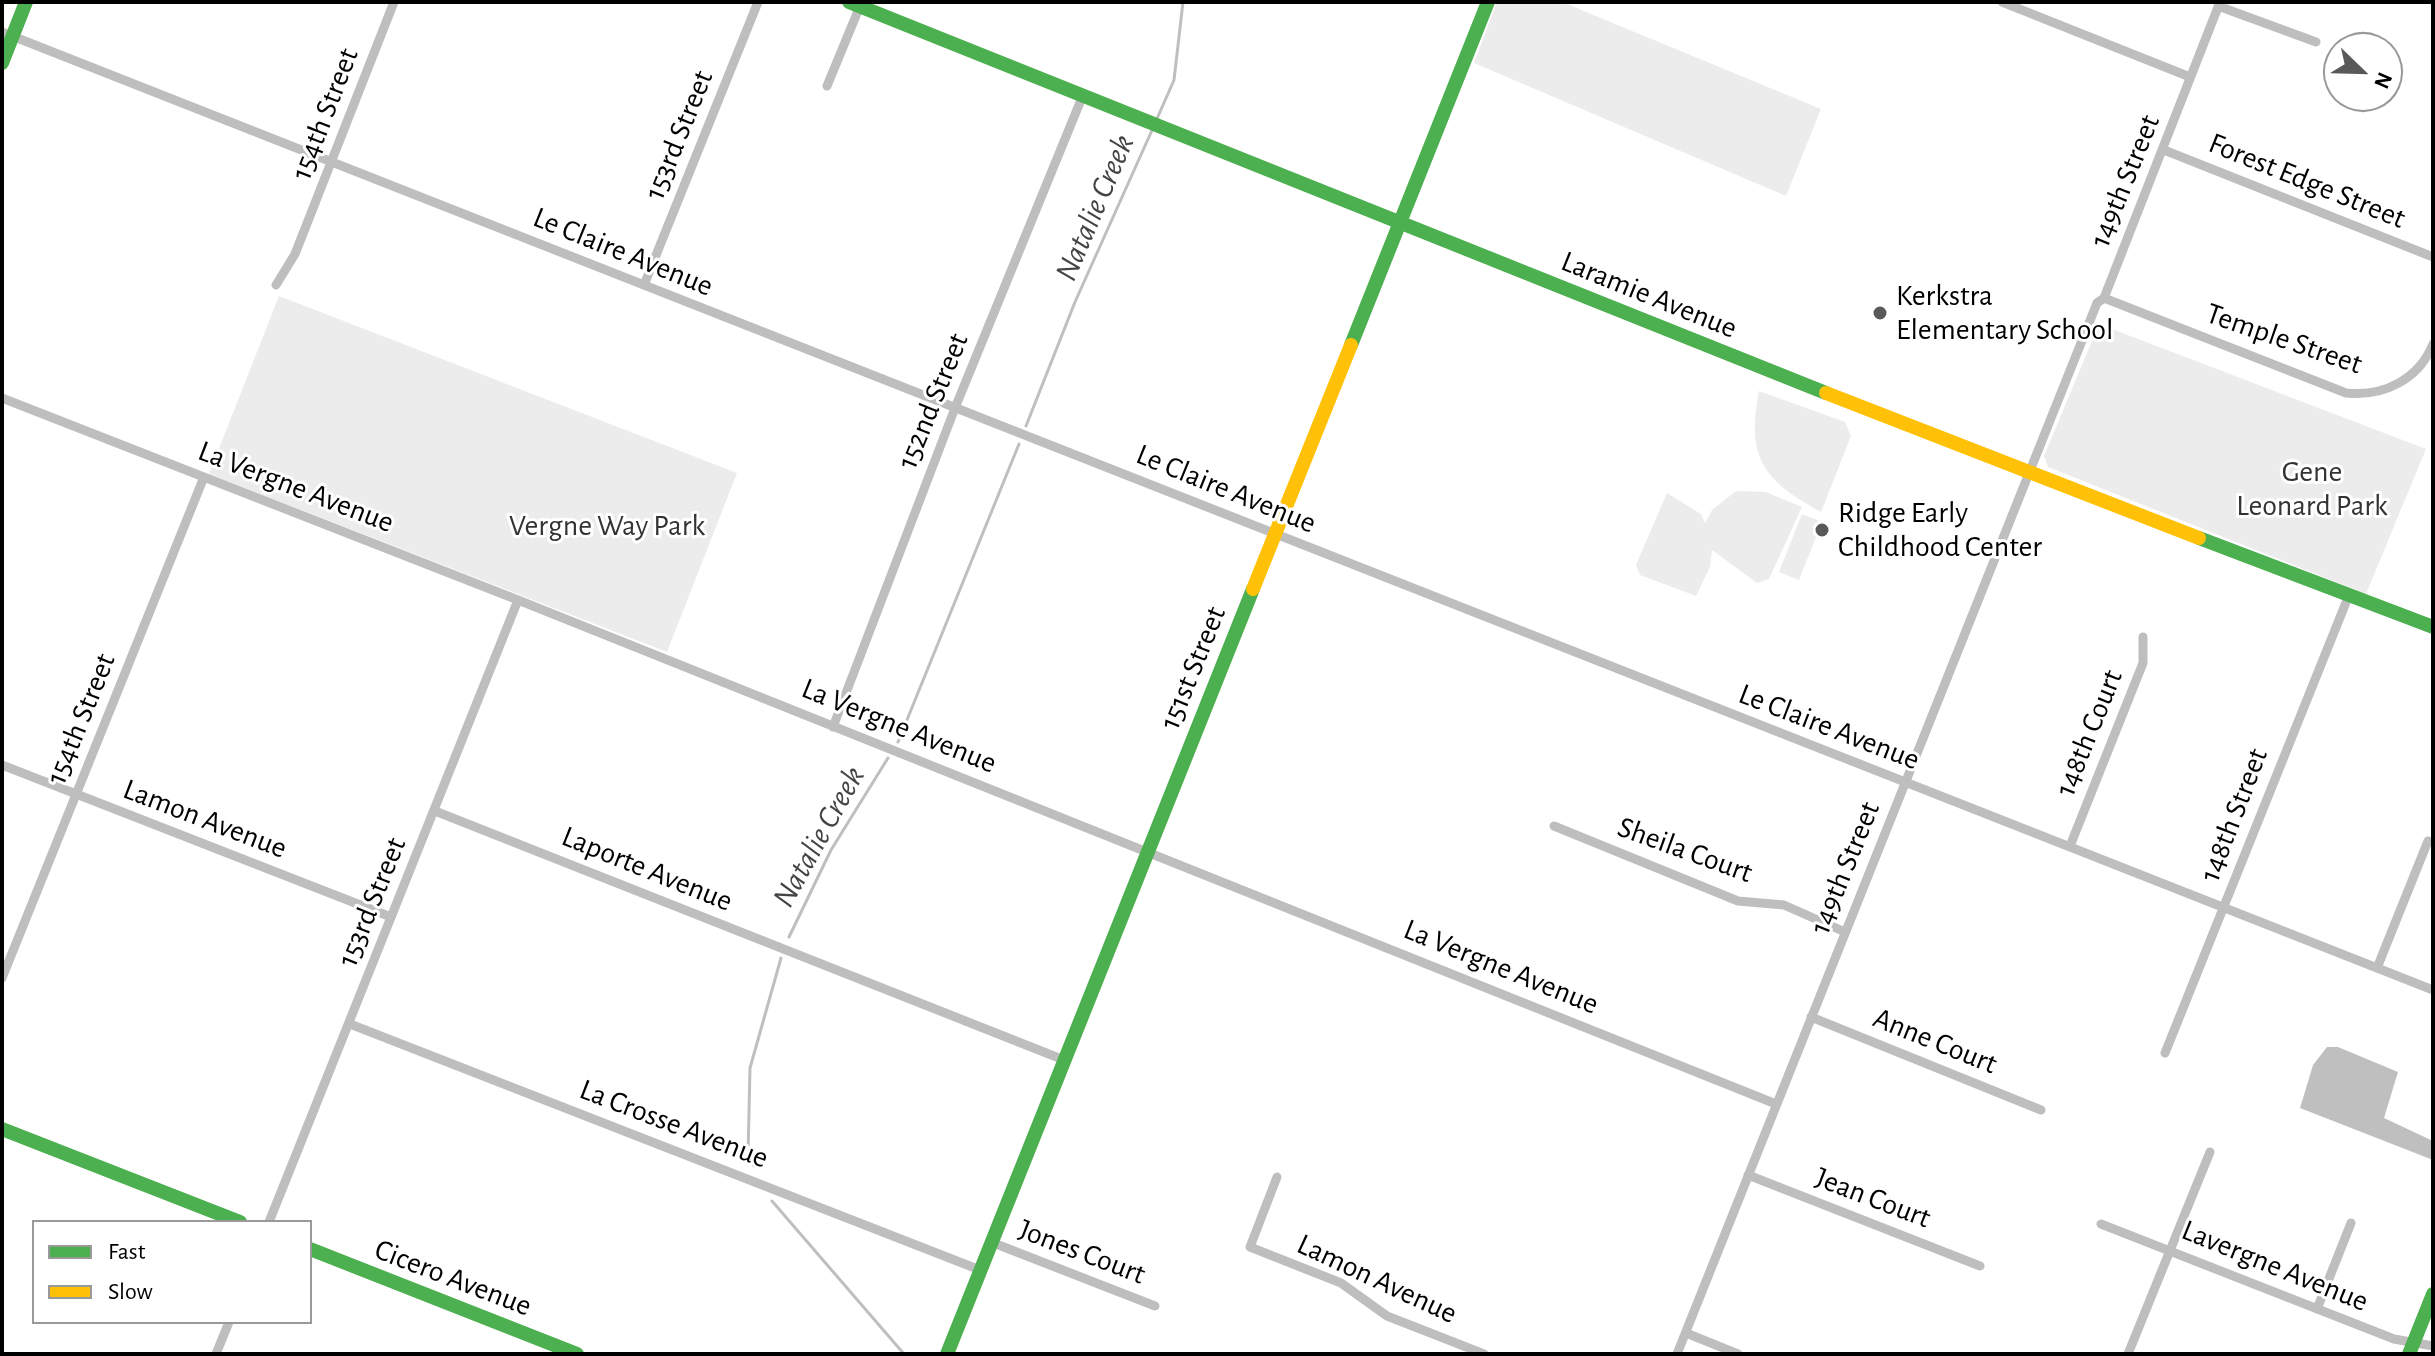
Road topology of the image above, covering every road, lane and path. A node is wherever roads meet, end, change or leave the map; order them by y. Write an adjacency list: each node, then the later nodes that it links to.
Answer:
1 (26, 2): 8 (street)
2 (394, 2): 15 (street, 154th Street)
3 (758, 2): 19 (street, 153rd Street)
4 (2002, 2): 11 (street)
5 (1485, 3): 16 (street, 151st Street)
6 (855, 4): 12 (street); 13 (street, Laramie Avenue)
7 (2219, 4): 9 (street); 11 (street, 149th Street)
8 (7, 34): 10 (street); 15 (street, Le Claire Avenue)
9 (2316, 42)
10 (2, 63)
11 (2190, 77): 14 (street, 149th Street)
12 (827, 86)
13 (1083, 95): 16 (street, Laramie Avenue); 23 (street, 152nd Street)
14 (2164, 150): 17 (street, Forest Edge Street); 20 (street, 149th Street)
15 (332, 163): 18 (street, 154th Street); 19 (street, Le Claire Avenue)
16 (1399, 224): 24 (street, Laramie Avenue); 26 (street, 151st Street)
17 (2433, 257)
18 (276, 285)
19 (644, 285): 23 (street, Le Claire Avenue)
20 (2104, 298): 21 (street, Temple Street); 24 (street, 149th Street)
21 (2433, 344)
22 (2, 398): 25 (street, La Vergne Avenue)
23 (955, 408): 26 (street, Le Claire Avenue); 31 (street, 152nd Street)
24 (2029, 473): 27 (street, Laramie Avenue); 33 (street, 149th Street)
25 (204, 477): 28 (street, La Vergne Avenue); 34 (street, 154th Street)
26 (1275, 534): 33 (street, Le Claire Avenue); 39 (street, 151st Street)
27 (2349, 595): 29 (street, Laramie Avenue); 40 (street, 148th Street)
28 (518, 600): 31 (street, La Vergne Avenue); 35 (street, 153rd Street)
29 (2433, 627)
30 (2143, 637): 38 (street, 148th Court)
31 (833, 727): 39 (street, La Vergne Avenue)
32 (2, 765): 34 (street, Lamon Avenue)
33 (1905, 782): 38 (street, Le Claire Avenue); 42 (street, 149th Street)
34 (76, 794): 41 (street, Lamon Avenue); 44 (street, 154th Street)
35 (435, 811): 41 (street, 153rd Street); 49 (street, Laporte Avenue)
36 (1554, 826): 42 (street, Sheila Court)
37 (2428, 841): 43 (street)
38 (2070, 846): 40 (street, Le Claire Avenue)
39 (1148, 851): 49 (street, 151st Street); 50 (street, La Vergne Avenue)
40 (2224, 908): 43 (street, Le Claire Avenue); 48 (street, 148th Street)
41 (391, 917): 47 (street, 153rd Street)
42 (1845, 932): 46 (street, 149th Street)
43 (2377, 968): 45 (street, Le Claire Avenue)
44 (2, 978)
45 (2433, 990)
46 (1811, 1017): 50 (street, 149th Street); 51 (street, Anne Court)
47 (350, 1024): 57 (street, 153rd Street); 64 (street, La Crosse Avenue)
48 (2165, 1053)
49 (1064, 1060): 60 (street, 151st Street)
50 (1776, 1104): 54 (street, 149th Street)
51 (2041, 1110)
52 (2, 1129): 56 (street)
53 (2210, 1152): 62 (street)
54 (1748, 1175): 63 (street, Jean Court); 69 (street, 149th Street)
55 (1277, 1177): 75 (street, Lamon Avenue)
56 (235, 1220)
57 (270, 1220)
58 (2351, 1223): 67 (street)
59 (2101, 1224): 62 (street, Lavergne Avenue)
60 (991, 1242): 64 (street, 151st Street); 66 (street, Jones Court)
61 (312, 1250): 73 (street, Cicero Avenue)
62 (2171, 1251): 67 (street, Lavergne Avenue); 78 (street)
63 (1980, 1266)
64 (980, 1270): 74 (street, 151st Street)
65 (2433, 1294): 71 (street)
66 (1155, 1306)
67 (2317, 1309): 71 (street, Lavergne Avenue)
68 (228, 1324): 72 (street)
69 (1686, 1333): 76 (street, 149th Street); 77 (street)
70 (2433, 1346): 71 (street, Lavergne Avenue)
71 (2411, 1348)
72 (216, 1354)
73 (577, 1354)
74 (947, 1354)
75 (1484, 1354)
76 (1677, 1354)
77 (1738, 1354)
78 (2128, 1354)

